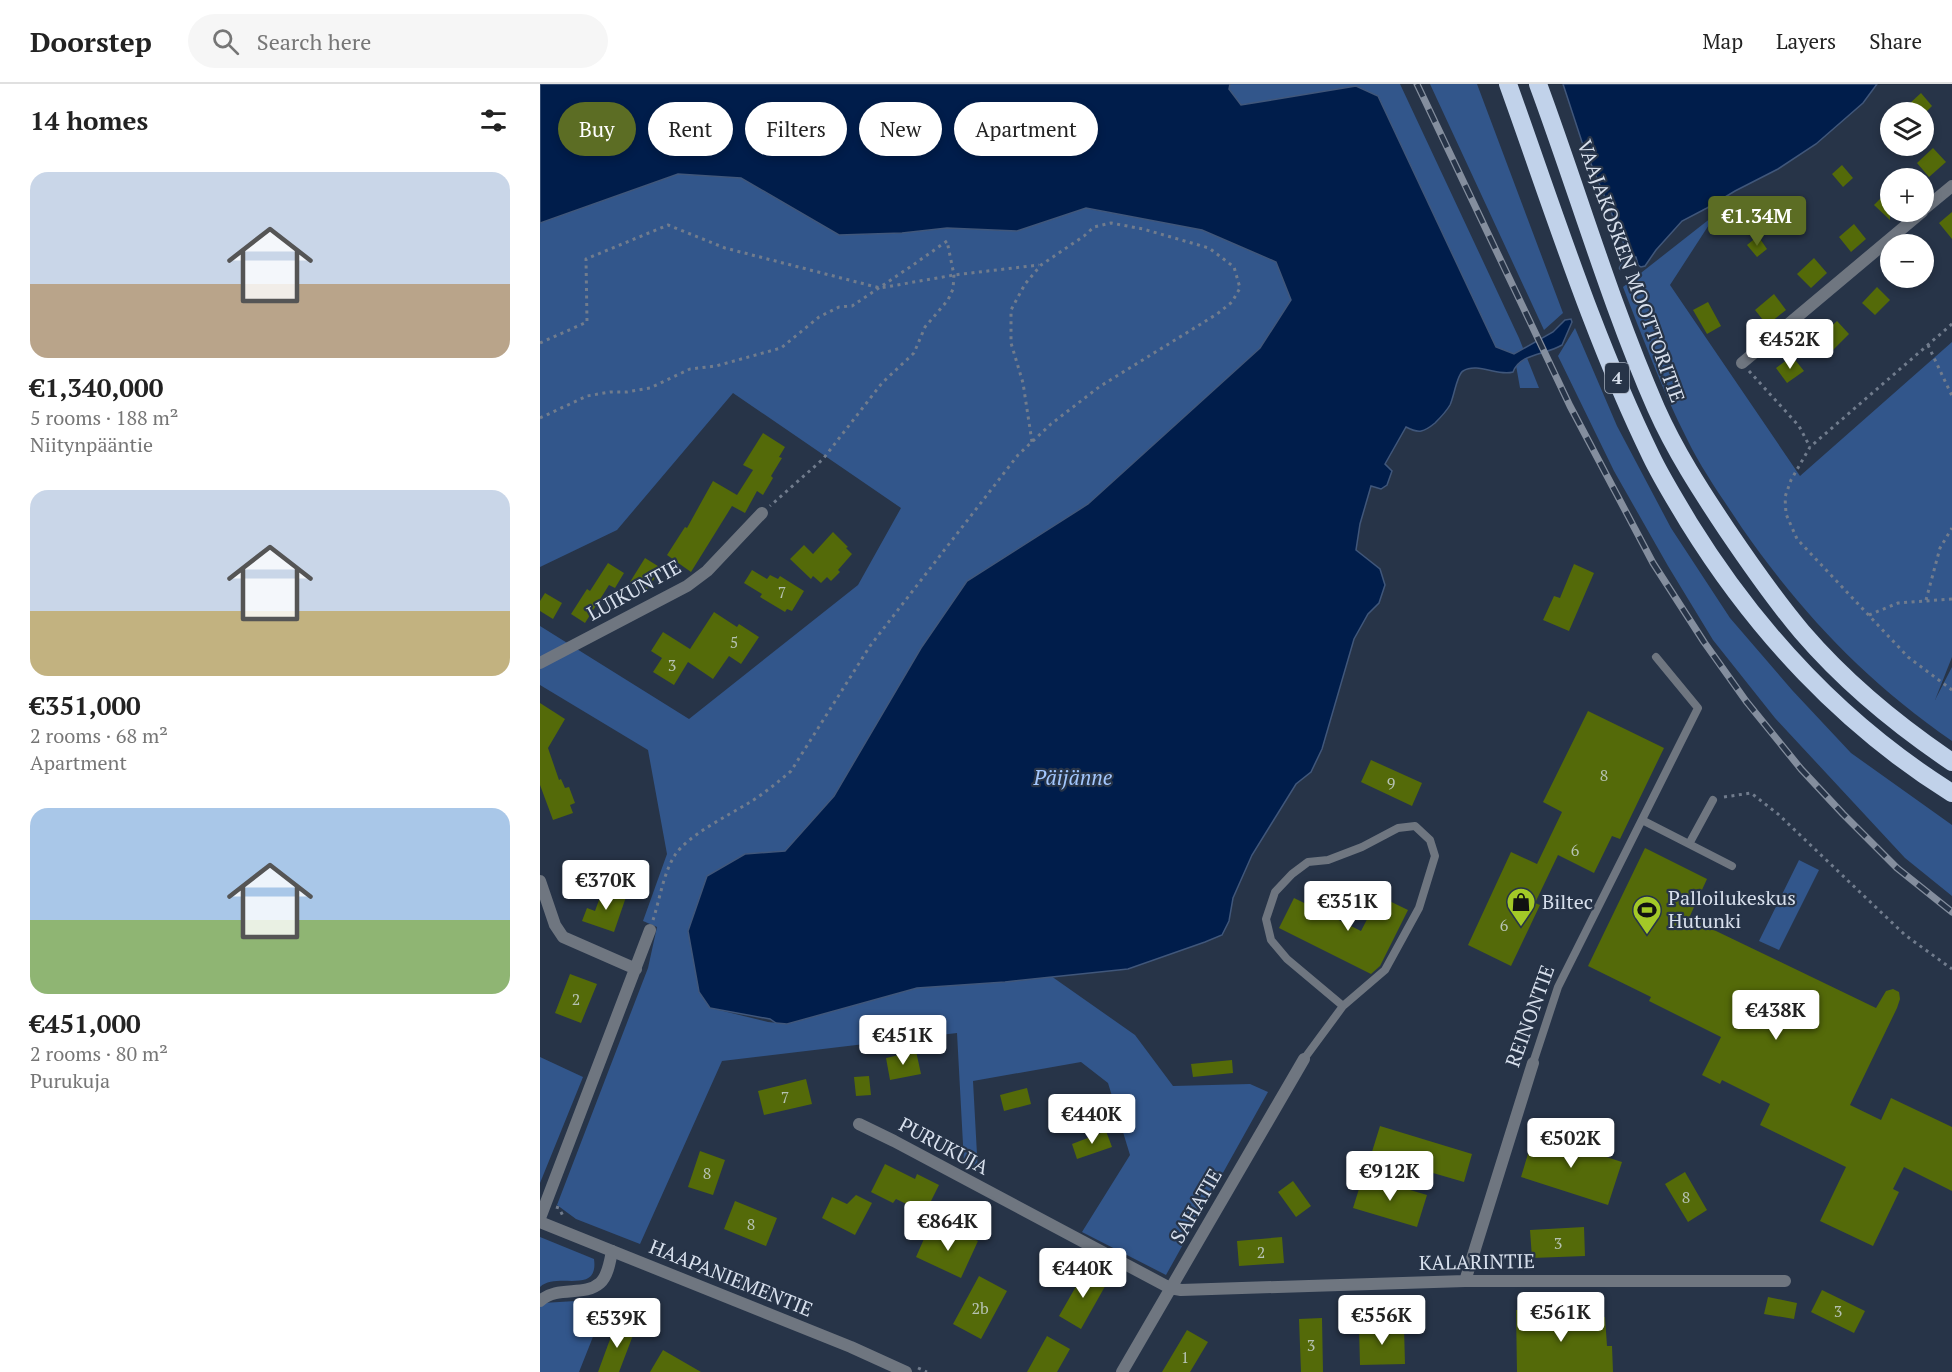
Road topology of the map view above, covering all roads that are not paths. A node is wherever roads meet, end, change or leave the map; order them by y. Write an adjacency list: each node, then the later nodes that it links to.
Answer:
1 (1508, 84): 11 (highway, 4)
2 (1538, 84): 10 (highway, VAAJAKOSKEN MOOTTORITIE / 4)
3 (1952, 186): 4 (street)
4 (1934, 201)
5 (1909, 222): 6 (street)
6 (1742, 363)
7 (762, 513): 9 (street, LUIKUNTIE)
8 (1656, 657): 13 (lane, REINONTIE)
9 (540, 663)
10 (1952, 762)
11 (1952, 794)
12 (1713, 800): 14 (lane)
13 (1642, 820): 14 (lane); 21 (lane, REINONTIE)
14 (1689, 844): 15 (lane)
15 (1732, 866)
16 (540, 881): 18 (street)
17 (650, 930): 18 (street)
18 (636, 969): 23 (street)
19 (1343, 1006): 19 (lane); 20 (lane)
20 (1304, 1059): 27 (street, SAHATIE)
21 (1533, 1063): 25 (street, REINONTIE)
22 (859, 1124): 27 (street, PURUKUJA)
23 (540, 1220): 24 (street, HAAPANIEMENTIE)
24 (612, 1251): 28 (street); 29 (street, HAAPANIEMENTIE)
25 (1465, 1281): 26 (street, KALARINTIE); 27 (street, KALARINTIE)
26 (1785, 1281)
27 (1170, 1288): 30 (street, SAHATIE)
28 (540, 1300)
29 (906, 1372)
30 (1122, 1372)

